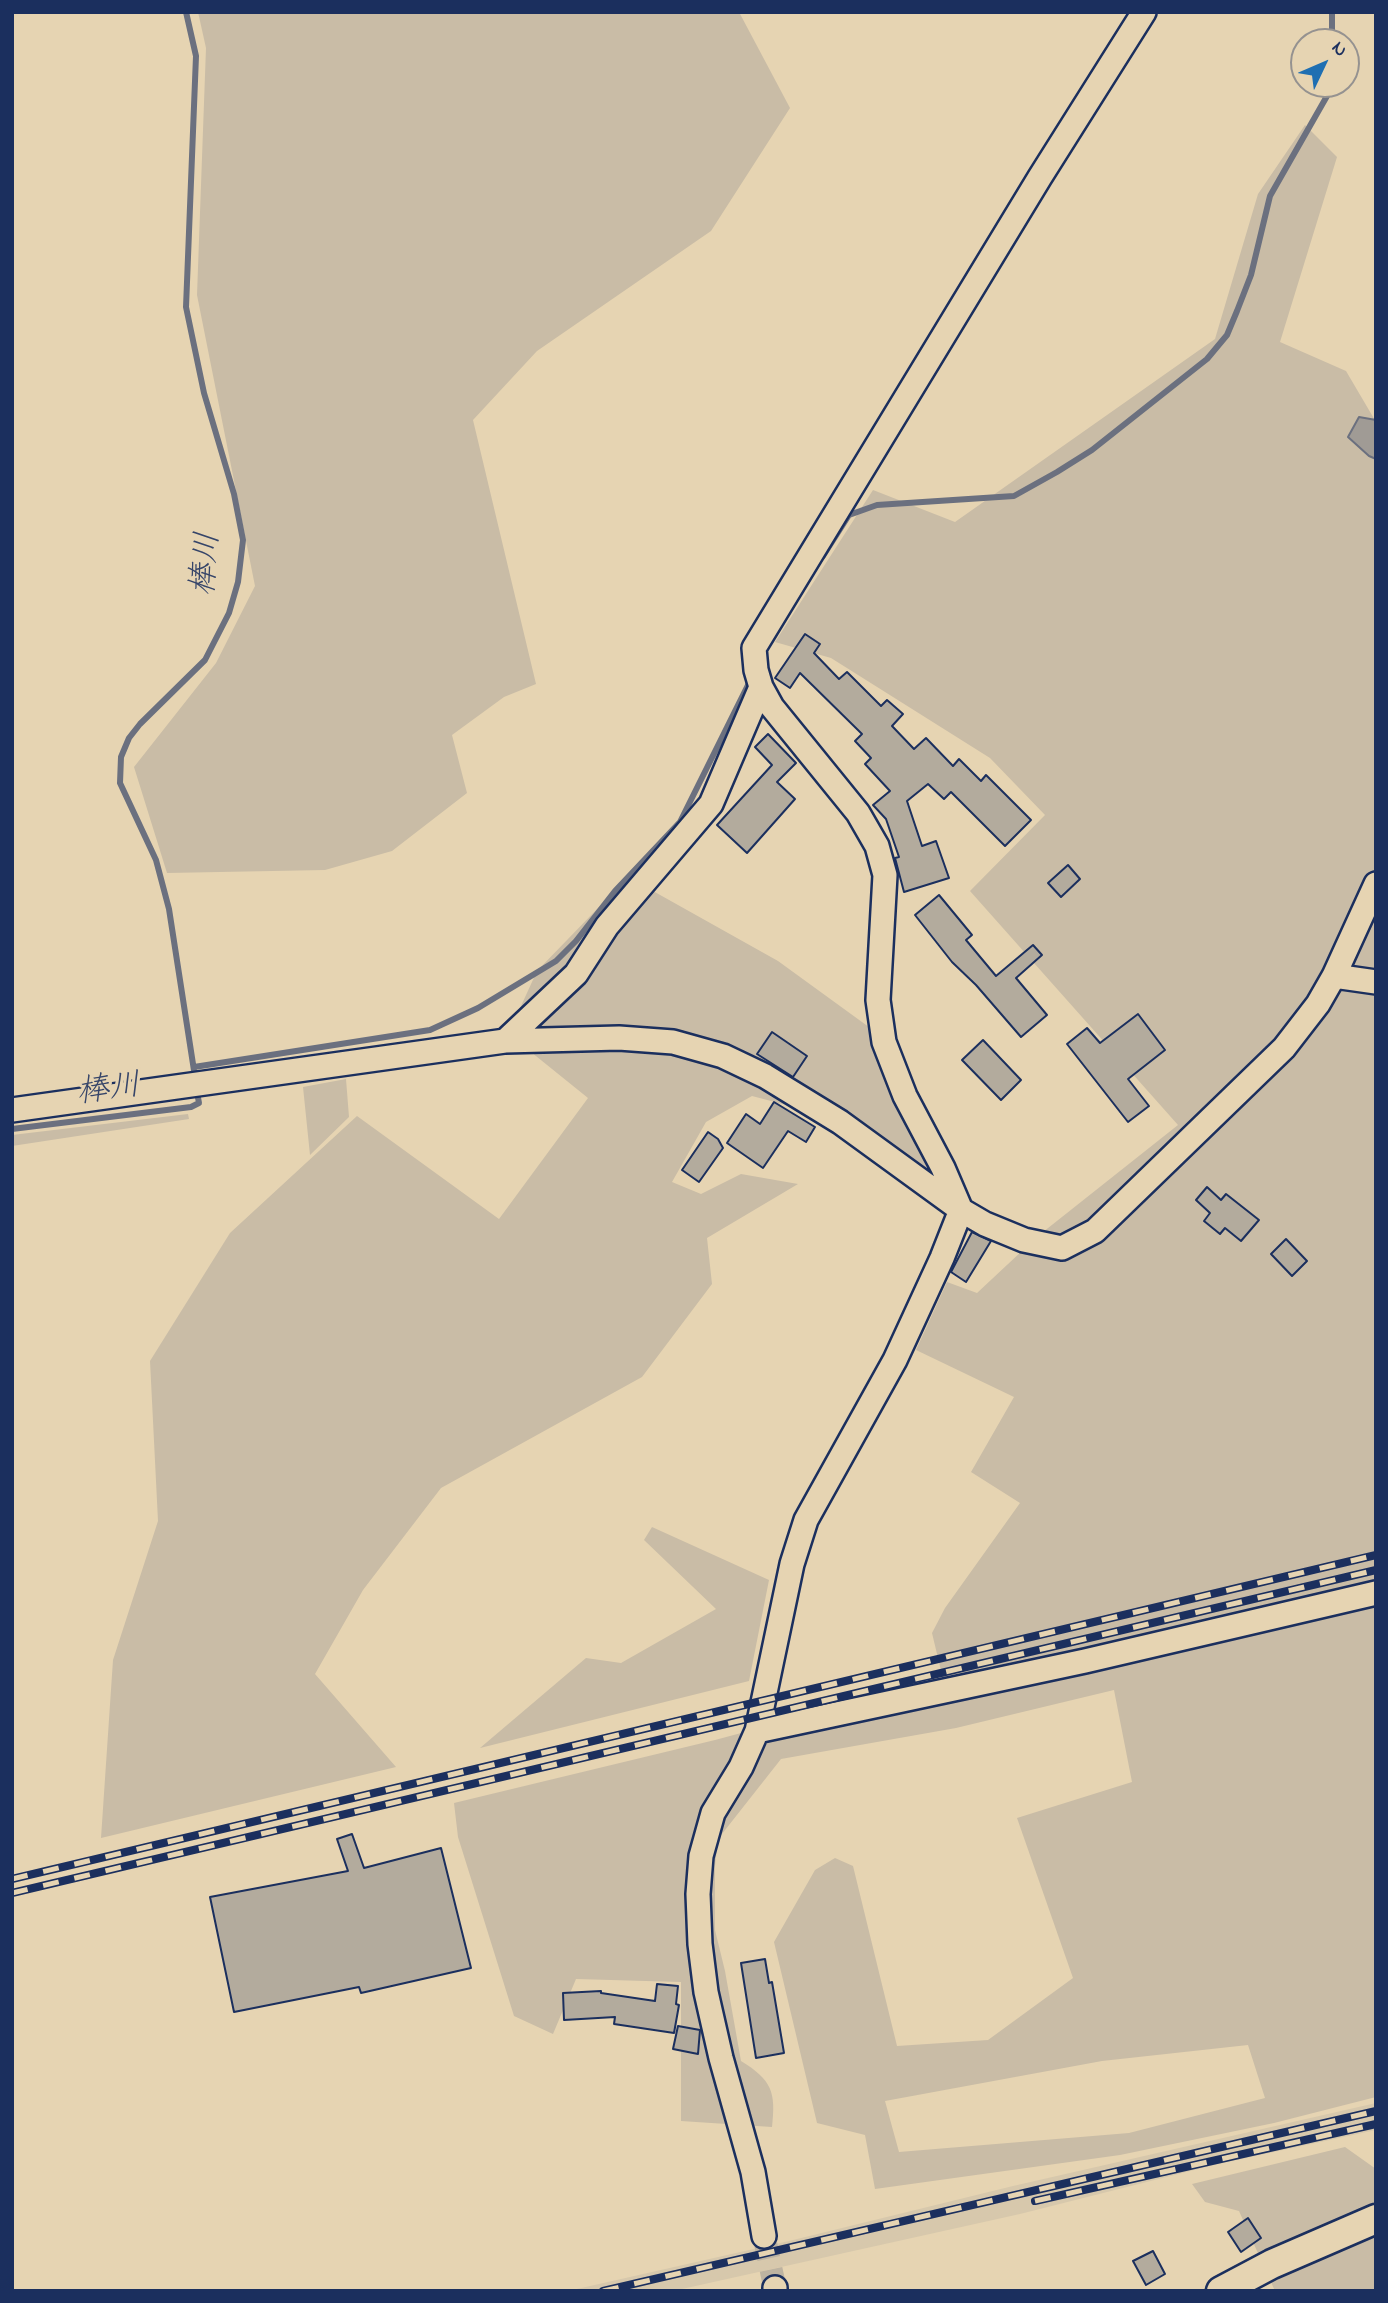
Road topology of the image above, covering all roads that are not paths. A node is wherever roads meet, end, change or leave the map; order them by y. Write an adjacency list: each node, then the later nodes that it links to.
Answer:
1 (1144, 12): 2 (street)
2 (761, 687): 6 (street); 8 (street)
3 (1376, 884): 4 (street)
4 (1334, 976): 5 (street); 8 (street)
5 (1376, 982)
6 (505, 1041): 7 (street); 8 (street)
7 (12, 1110)
8 (961, 1210): 10 (street)
9 (1376, 1593): 10 (street)
10 (757, 1731): 12 (street)
11 (1376, 2219): 13 (main road)
12 (764, 2236)
13 (1221, 2291)

